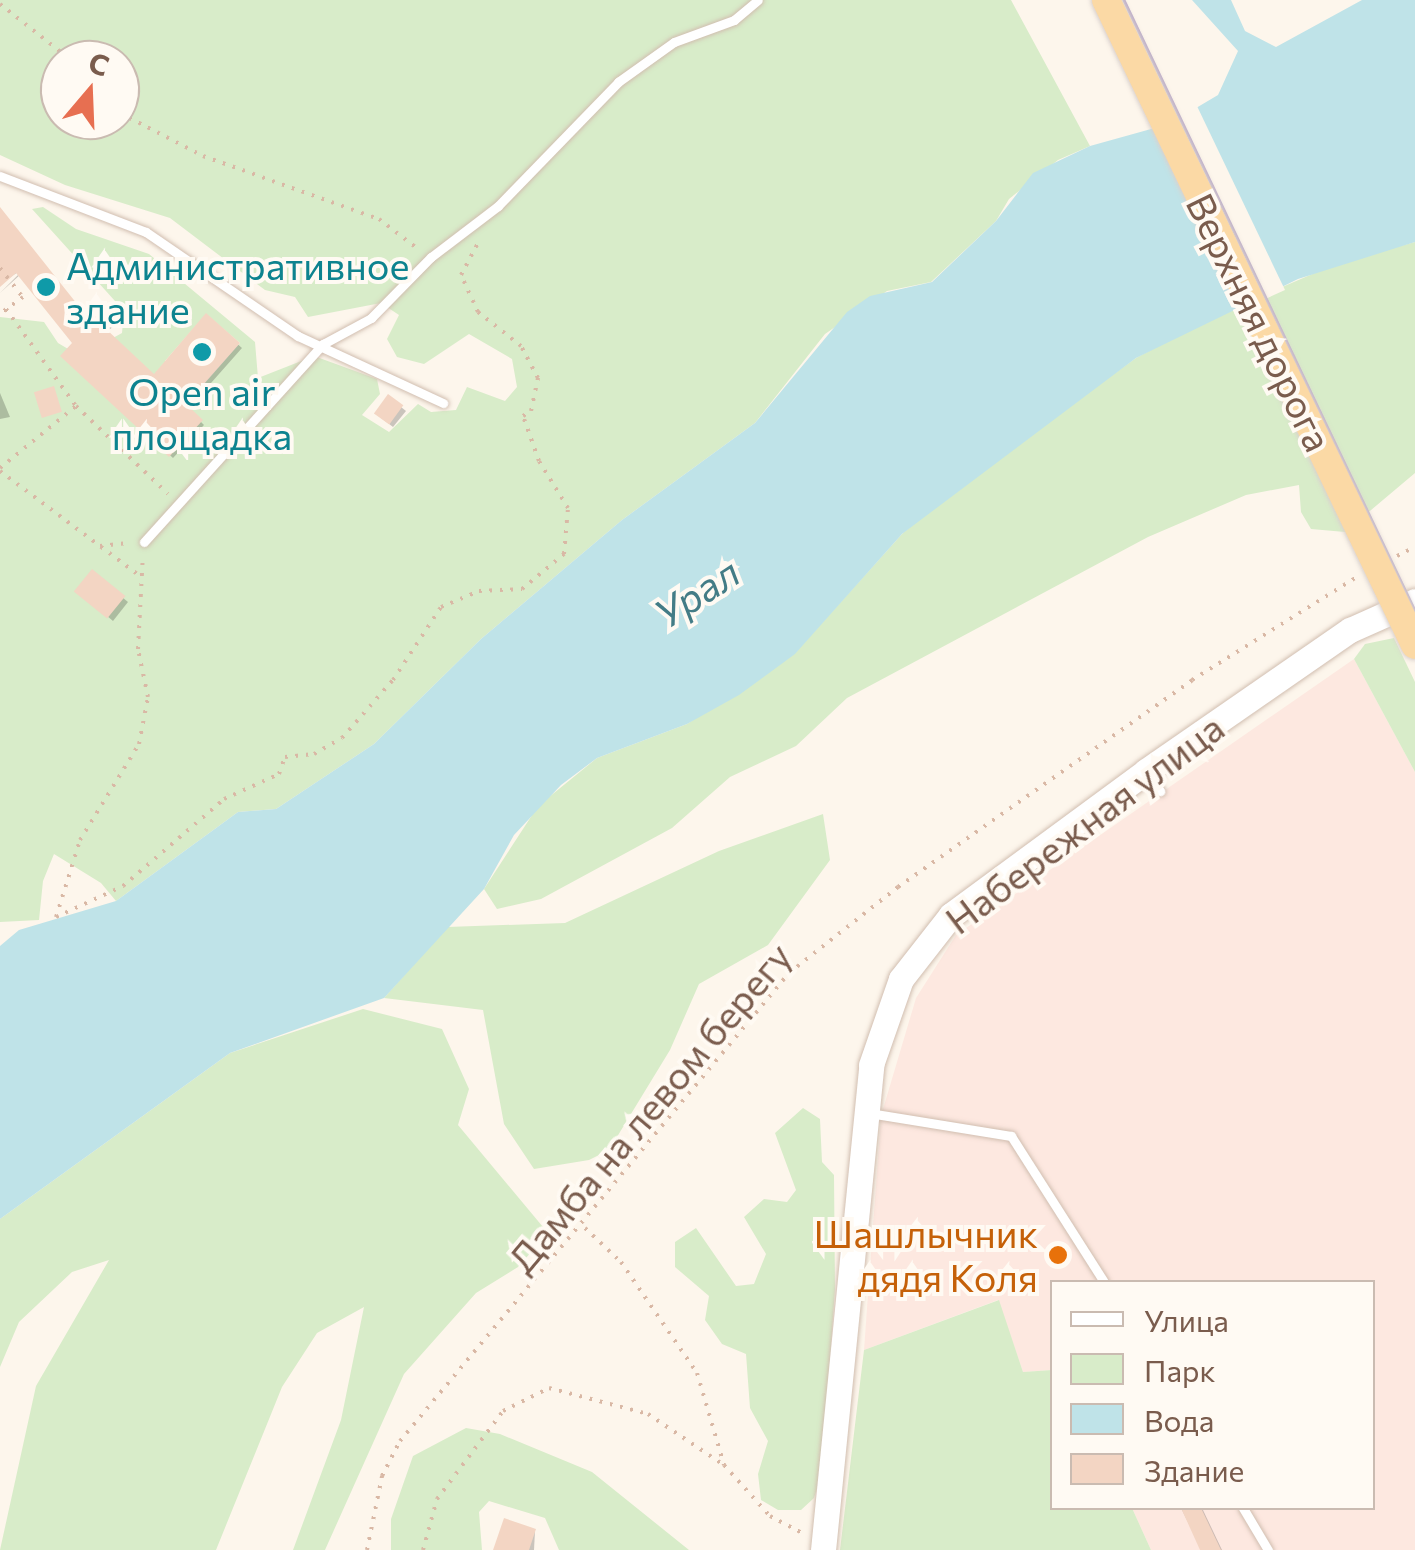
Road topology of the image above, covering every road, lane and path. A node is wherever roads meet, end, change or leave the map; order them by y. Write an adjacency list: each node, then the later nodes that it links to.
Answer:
1 (758, 0): 7 (lane)
2 (1106, 0): 22 (main road, Верхняя дорога, bridge)
3 (0, 4): 4 (path)
4 (46, 40)
5 (140, 123): 8 (path)
6 (0, 176): 12 (lane)
7 (498, 206): 8 (lane); 20 (path)
8 (431, 257): 12 (lane)
9 (0, 268): 10 (path)
10 (6, 309): 11 (path); 14 (path)
11 (0, 314)
12 (323, 344): 13 (lane); 16 (lane)
13 (443, 403)
14 (76, 406): 15 (path); 16 (path)
15 (0, 469): 18 (path)
16 (178, 504): 17 (lane)
17 (144, 542): 18 (path); 20 (path)
18 (100, 546): 20 (path)
19 (1361, 574): 24 (path, Дамба на левом берегу)
20 (140, 577)
21 (1415, 601): 23 (main road, Набережная улица)
22 (1415, 644)
23 (866, 1113): 25 (lane); 28 (main road, Набережная улица)
24 (584, 1228): 26 (path); 29 (path, Дамба на левом берегу)
25 (1103, 1280)
26 (724, 1465): 28 (path); 30 (path)
27 (1244, 1510): 31 (lane)
28 (824, 1547)
29 (367, 1550)
30 (423, 1550)
31 (1268, 1550)

